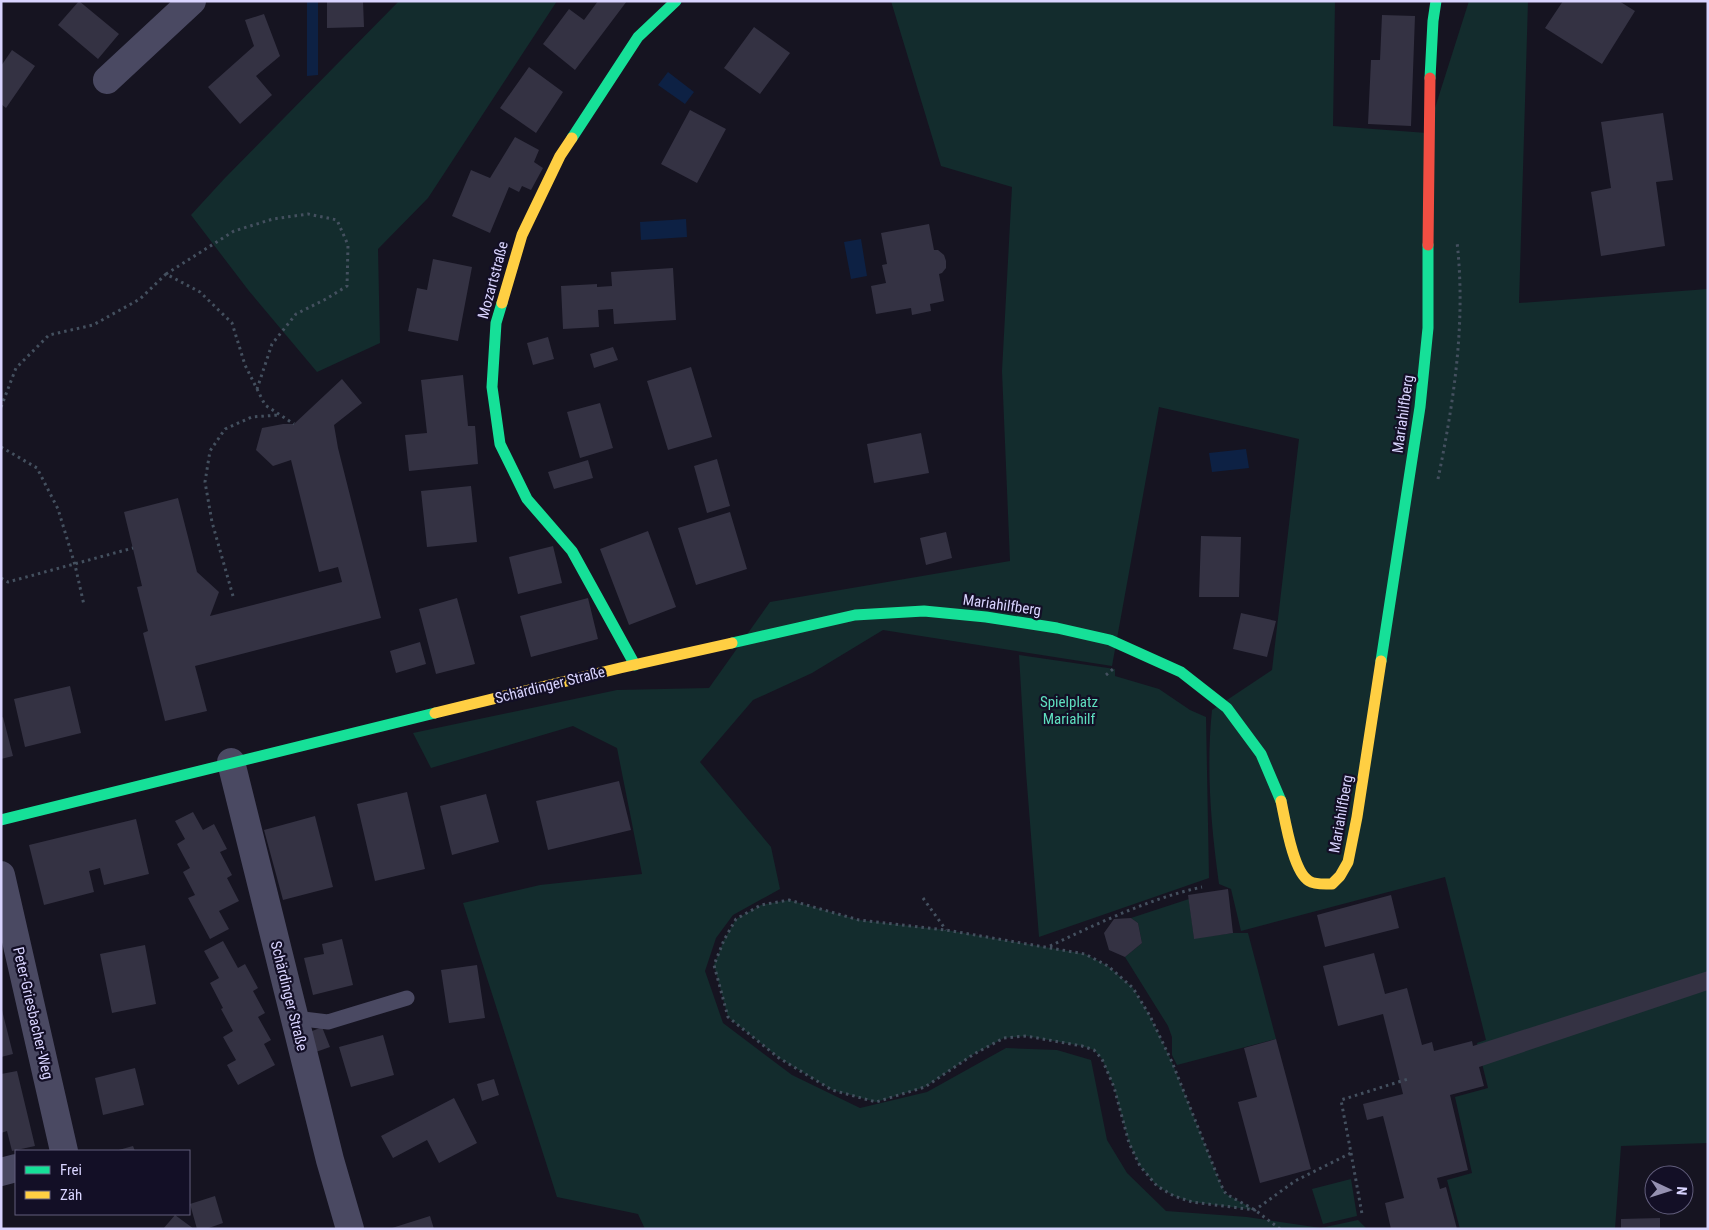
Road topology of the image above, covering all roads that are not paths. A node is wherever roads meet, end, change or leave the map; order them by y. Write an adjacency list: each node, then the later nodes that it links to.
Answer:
1 (192, 1): 4 (street)
2 (676, 1): 5 (main road, Mozartstraße)
3 (1436, 1): 5 (main road, Mariahilfberg)
4 (107, 80)
5 (635, 665): 6 (main road, Schärdinger Straße)
6 (231, 762): 7 (main road, Schärdinger Straße); 10 (street, Schärdinger Straße)
7 (1, 820)
8 (1, 875): 11 (street, Peter-Griesbacher-Weg)
9 (407, 998): 10 (lane)
10 (295, 1018): 14 (street, Schärdinger Straße)
11 (64, 1150)
12 (15, 1168): 13 (street)
13 (1, 1172)
14 (350, 1229)

